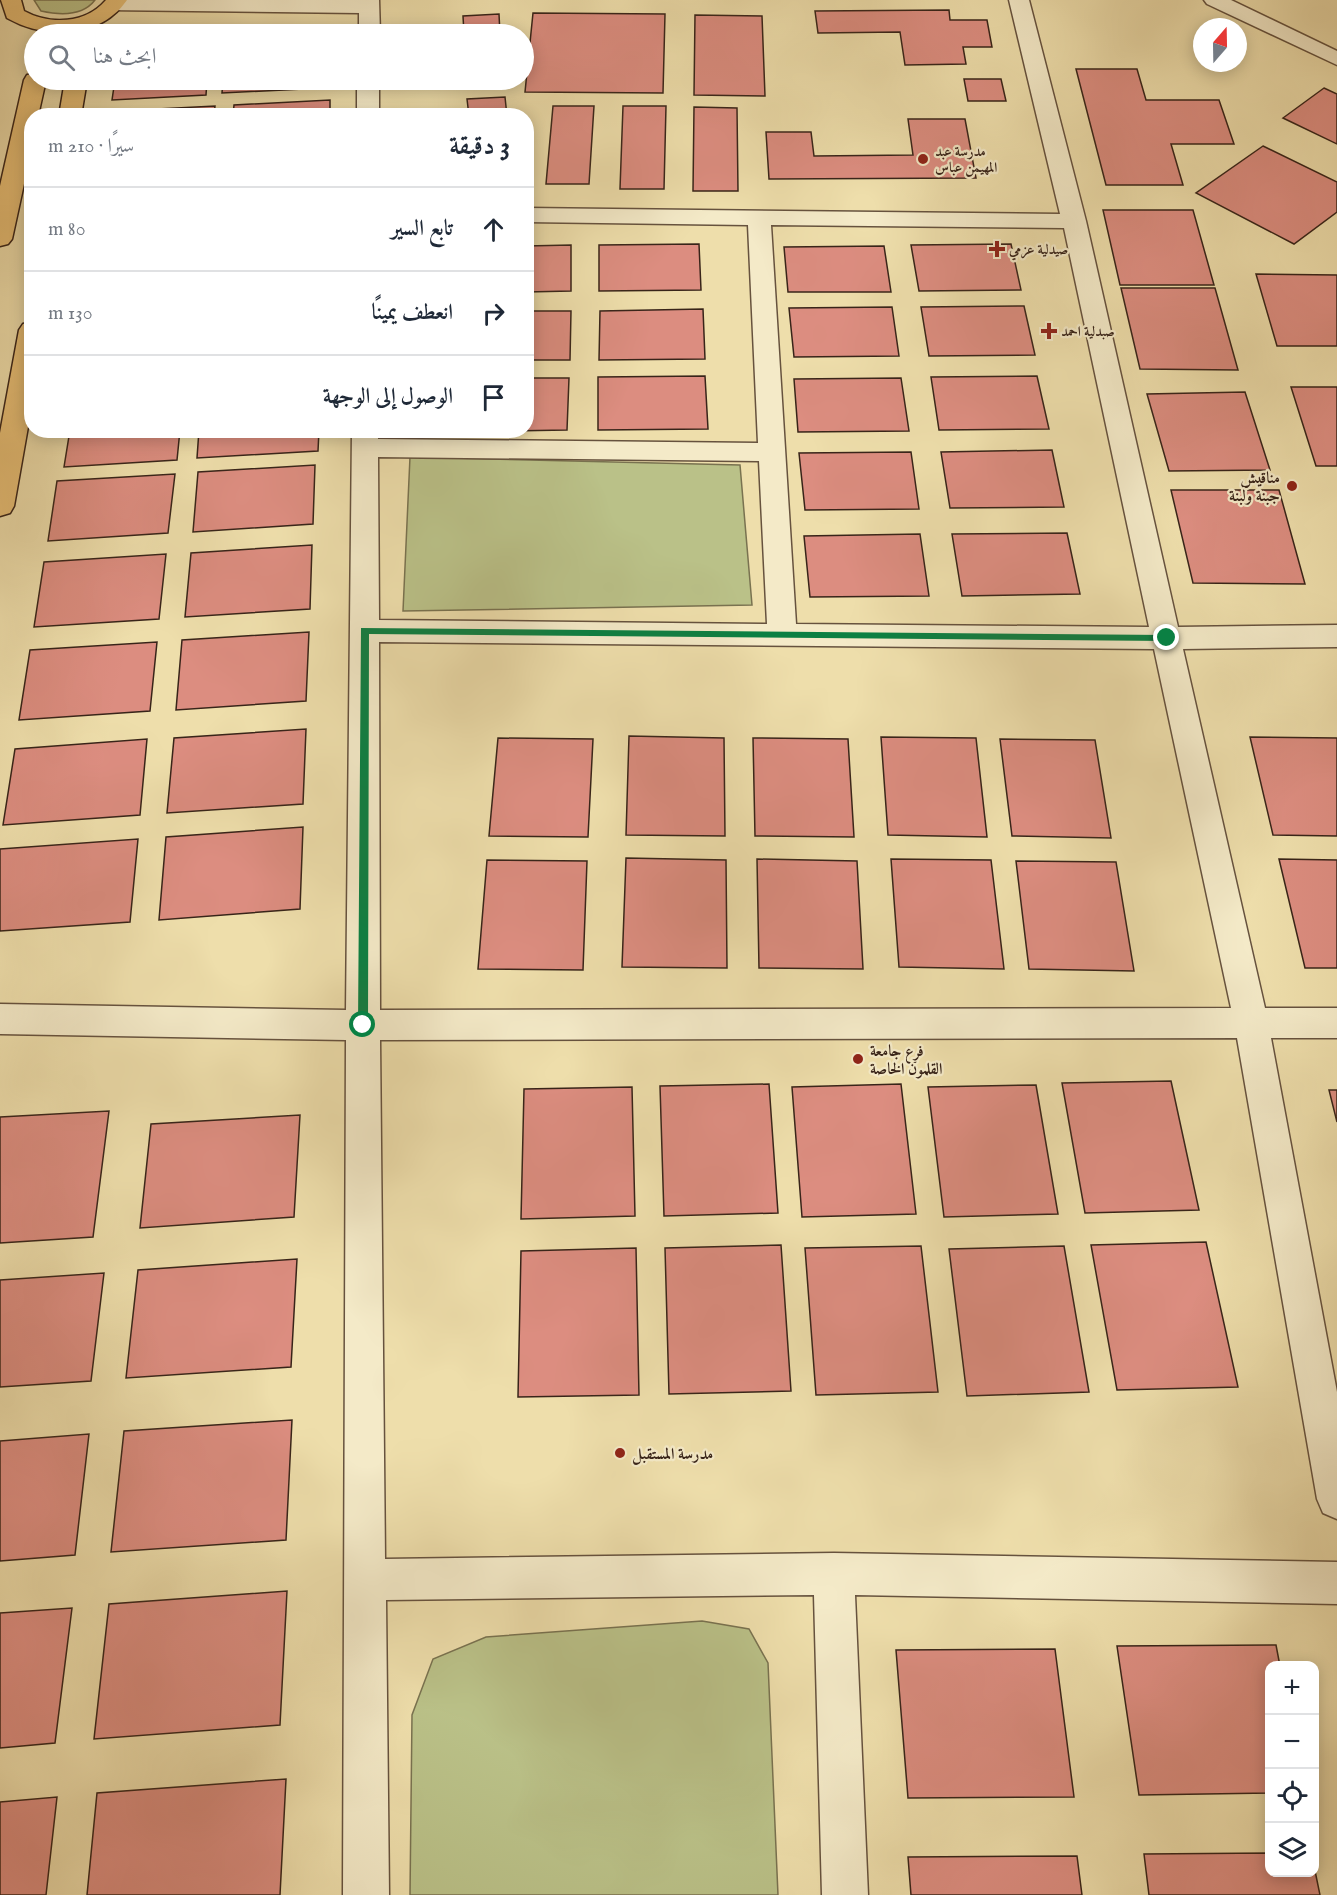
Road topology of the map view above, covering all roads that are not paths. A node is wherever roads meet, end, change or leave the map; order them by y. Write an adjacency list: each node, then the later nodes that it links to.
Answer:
1 (1019, 0): 19 (street)
2 (1214, 0): 9 (street)
3 (115, 3): 4 (street); 7 (highway)
4 (369, 3): 8 (street)
5 (9, 9): 6 (highway)
6 (31, 24)
7 (90, 24)
8 (369, 24)
9 (1337, 59)
10 (33, 90): 13 (highway)
11 (74, 90): 14 (highway)
12 (368, 90): 15 (street)
13 (29, 108)
14 (71, 108)
15 (368, 108)
16 (24, 130): 20 (highway)
17 (534, 215): 18 (street)
18 (759, 218): 19 (street); 23 (street)
19 (1074, 221): 28 (street)
20 (0, 239)
21 (24, 374): 24 (highway)
22 (365, 439): 23 (street); 25 (street)
23 (772, 452): 26 (street)
24 (0, 506)
25 (364, 631): 26 (street); 32 (street)
26 (782, 635): 28 (street)
27 (1337, 636): 28 (street)
28 (1167, 638): 30 (street)
29 (0, 1019): 32 (street)
30 (1251, 1022): 31 (street); 32 (street); 33 (street)
31 (1337, 1023)
32 (363, 1025): 35 (street)
33 (1337, 1499)
34 (834, 1574): 35 (street); 36 (street); 38 (street)
35 (366, 1580): 37 (street)
36 (1337, 1583)
37 (366, 1895)
38 (845, 1895)

